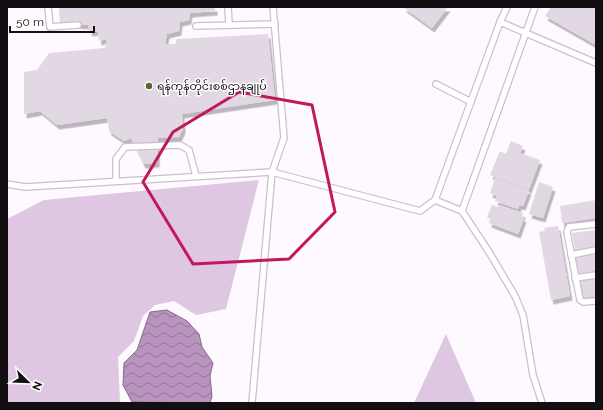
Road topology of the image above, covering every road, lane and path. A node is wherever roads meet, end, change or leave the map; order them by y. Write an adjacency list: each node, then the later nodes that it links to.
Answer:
1 (48, 7): 8 (lane)
2 (228, 7): 9 (lane)
3 (273, 7): 7 (lane)
4 (507, 7): 6 (lane)
5 (535, 7): 11 (lane)
6 (500, 22): 11 (lane); 14 (lane)
7 (274, 24): 9 (lane); 15 (lane)
8 (78, 25)
9 (229, 25): 10 (lane)
10 (196, 26)
11 (526, 33): 12 (lane); 20 (lane)
12 (596, 63)
13 (436, 84): 14 (lane)
14 (471, 102): 19 (lane)
15 (272, 172): 16 (lane); 19 (lane); 27 (lane)
16 (196, 176): 17 (lane); 17 (lane)
17 (116, 182): 18 (lane)
18 (7, 184)
19 (435, 200): 20 (lane)
20 (462, 211): 28 (lane)
21 (596, 224): 23 (lane)
22 (596, 250): 23 (lane)
23 (571, 255): 25 (lane)
24 (596, 275): 25 (lane)
25 (576, 278): 26 (lane)
26 (596, 301)
27 (252, 403)
28 (542, 403)

